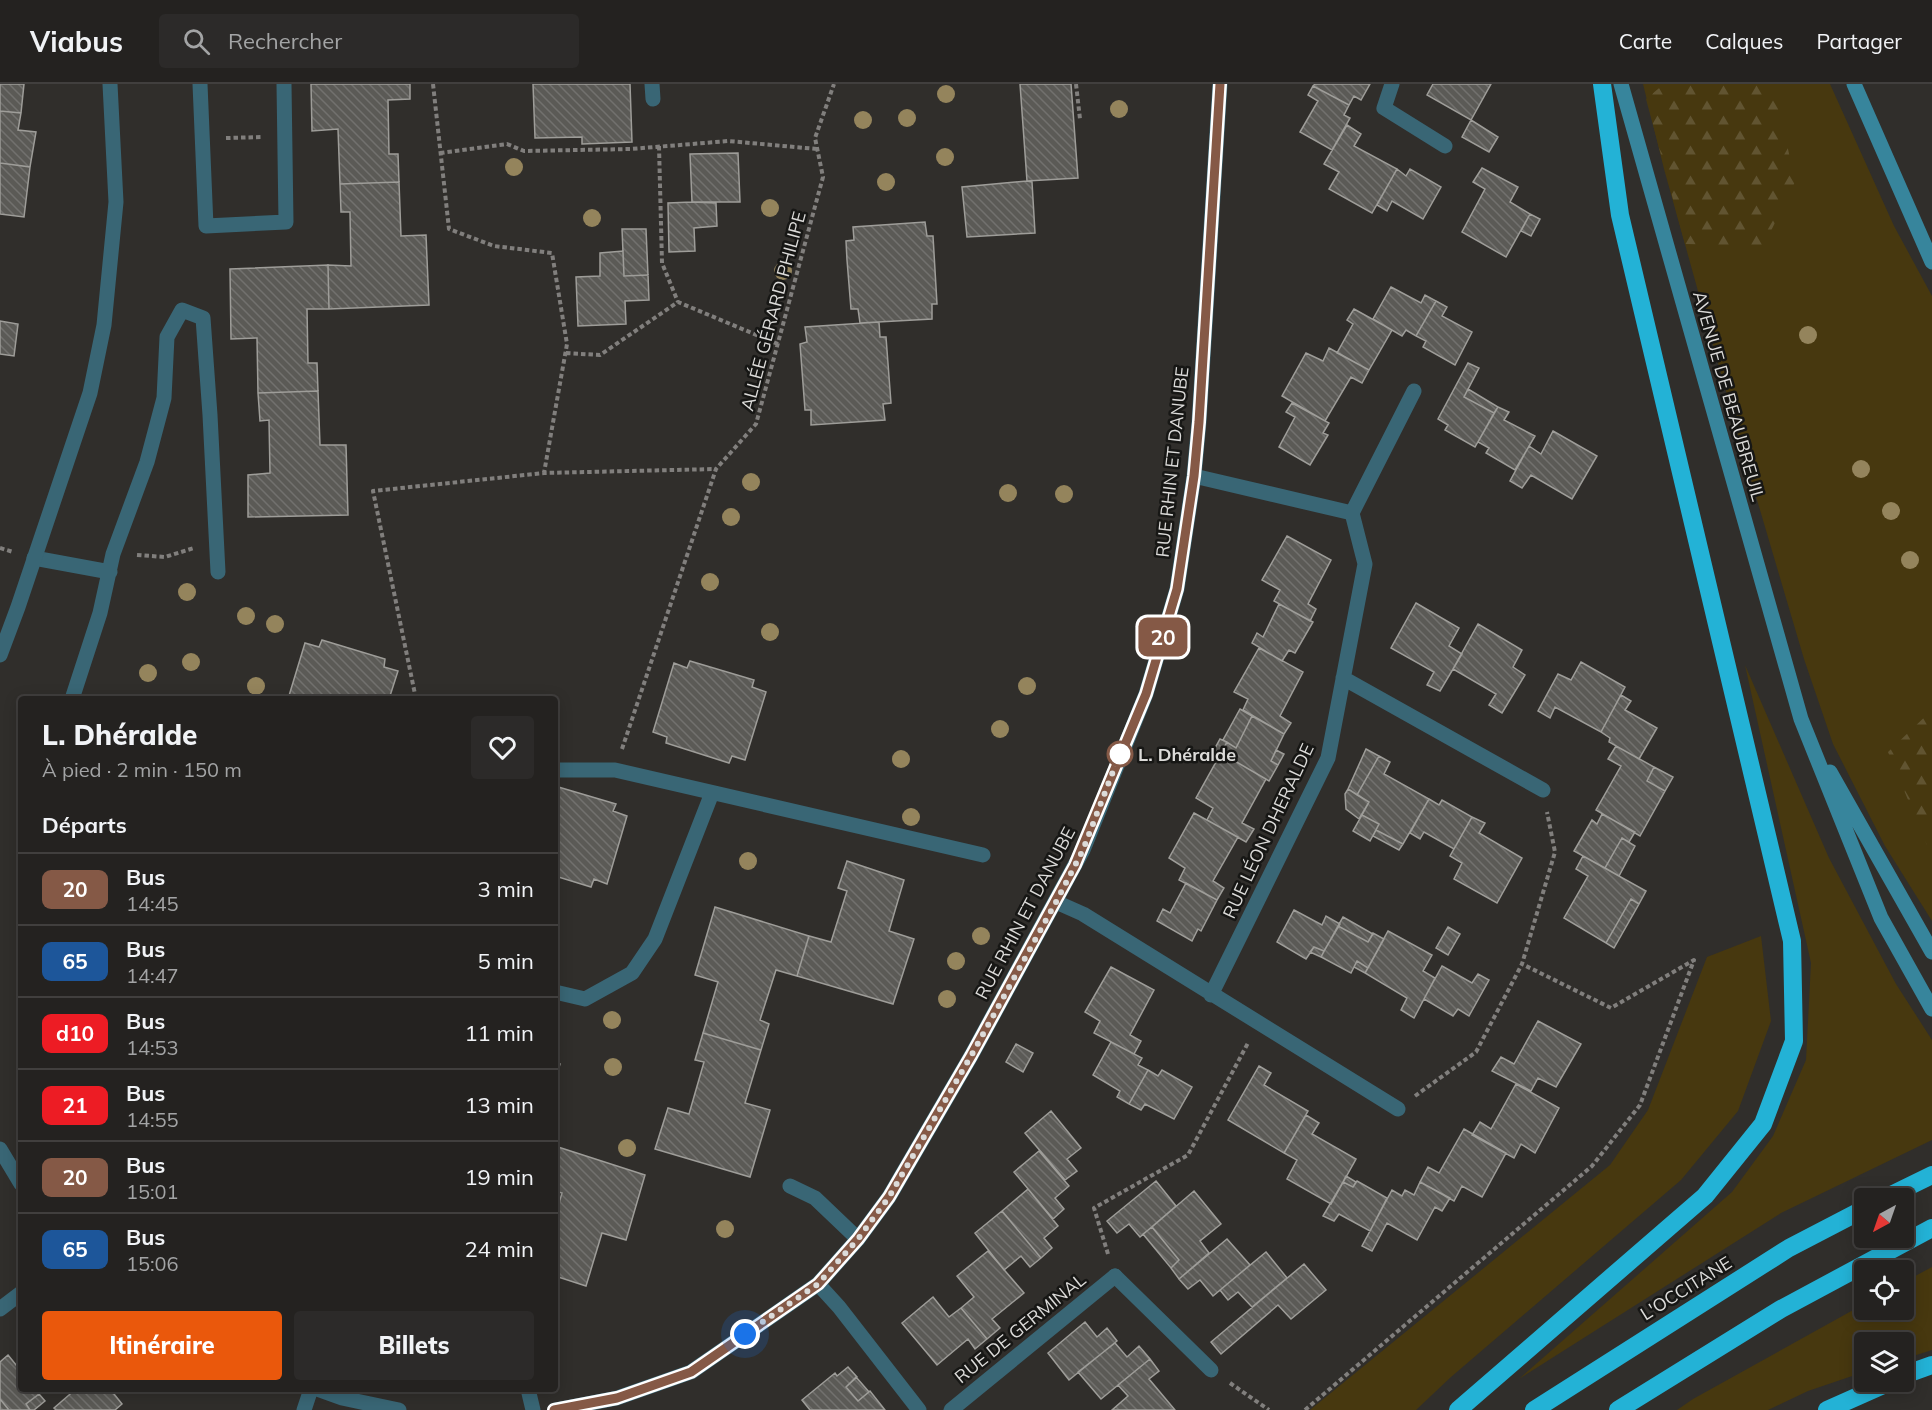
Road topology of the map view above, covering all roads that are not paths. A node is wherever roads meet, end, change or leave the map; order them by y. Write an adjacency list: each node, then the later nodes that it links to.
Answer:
1 (110, 84): 14 (street)
2 (200, 84): 3 (street)
3 (284, 84)
4 (1220, 84): 12 (street, RUE RHIN ET DANUBE)
5 (1392, 84): 9 (street)
6 (1602, 84): 56 (highway)
7 (1621, 84): 20 (main road, AVENUE DE BEAUBREUIL)
8 (1854, 84): 10 (main road)
9 (1445, 146)
10 (1932, 262)
11 (1414, 391): 13 (street)
12 (1194, 476): 13 (street); 25 (street, RUE RHIN ET DANUBE)
13 (1352, 513): 18 (street, RUE LÉON DHERALDE)
14 (34, 558): 15 (street); 17 (street)
15 (110, 572): 16 (street); 19 (street)
16 (218, 572)
17 (0, 655)
18 (1343, 678): 22 (street); 28 (street, RUE LÉON DHERALDE)
19 (73, 696)
20 (1801, 719): 26 (main road, AVENUE DE BEAUBREUIL); 29 (main road, AVENUE DE BEAUBREUIL)
21 (558, 770): 23 (street)
22 (1544, 790)
23 (712, 793): 24 (street); 27 (street)
24 (984, 855)
25 (1056, 902): 28 (street); 38 (street, RUE RHIN ET DANUBE)
26 (1932, 952)
27 (558, 993)
28 (1211, 995): 30 (street)
29 (1932, 1009)
30 (1398, 1109)
31 (0, 1149): 33 (street)
32 (1932, 1174): 35 (highway)
33 (15, 1179)
34 (790, 1186): 38 (street)
35 (1905, 1188)
36 (1854, 1214): 57 (highway, L'OCCITANE)
37 (1932, 1228): 58 (highway)
38 (858, 1239): 39 (street, RUE RHIN ET DANUBE)
39 (818, 1284): 53 (street, RUE RHIN ET DANUBE); 54 (street)
40 (18, 1295): 41 (street)
41 (0, 1309)
42 (1932, 1365): 44 (highway)
43 (1211, 1370): 55 (street, RUE DE GERMINAL)
44 (1914, 1371)
45 (310, 1392): 50 (street)
46 (322, 1392): 49 (street)
47 (529, 1392): 52 (street)
48 (1868, 1392): 59 (highway)
49 (340, 1404): 51 (street)
50 (304, 1410)
51 (399, 1410)
52 (533, 1410)
53 (555, 1410)
54 (919, 1410)
55 (951, 1410)
56 (1458, 1410)
57 (1534, 1410)
58 (1618, 1410)
59 (1827, 1410)

